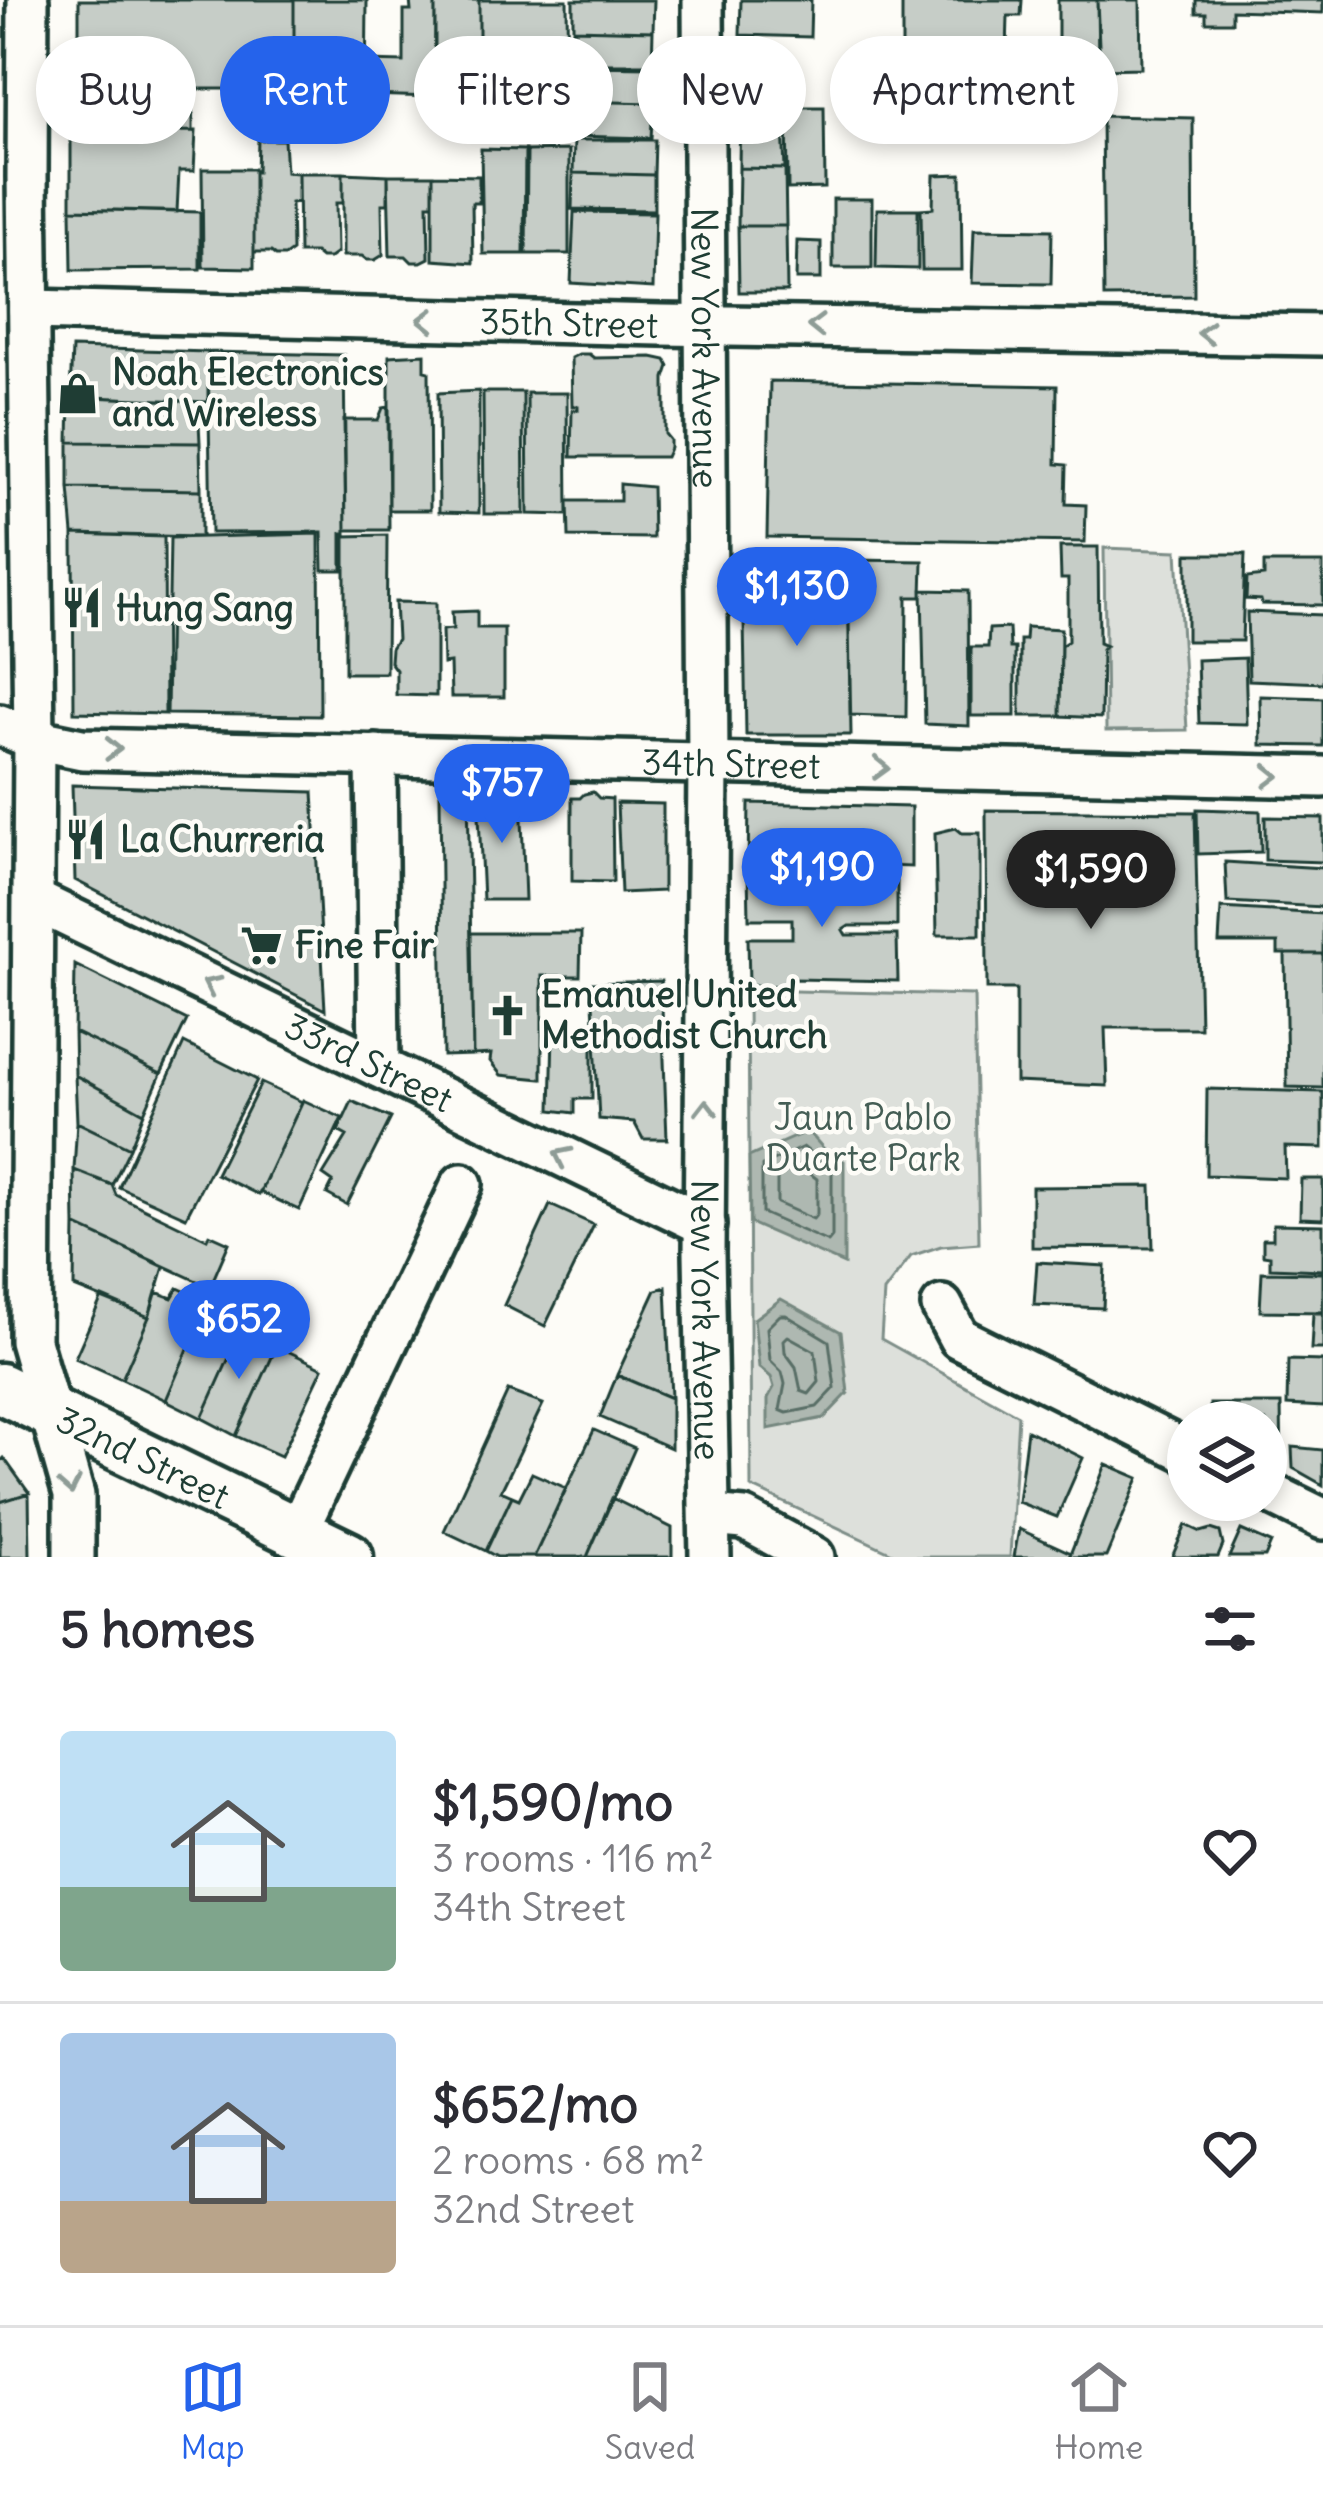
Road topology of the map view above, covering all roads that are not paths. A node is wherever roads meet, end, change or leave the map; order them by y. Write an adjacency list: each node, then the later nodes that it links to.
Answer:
1 (28, 0): 3 (street)
2 (703, 0): 5 (street, New York Avenue)
3 (14, 177): 4 (street)
4 (29, 310): 5 (street, 35th Street, one-way to 4); 7 (street)
5 (705, 324): 6 (street, 35th Street, one-way to 5); 9 (street, New York Avenue)
6 (1323, 335)
7 (17, 732): 8 (street, 34th Street, one-way to 8); 11 (street)
8 (376, 755): 9 (street, 34th Street); 12 (street)
9 (708, 763): 10 (street, 34th Street, one-way to 10); 15 (street, New York Avenue, one-way to 9)
10 (1323, 777)
11 (34, 900): 12 (street, 33rd Street, one-way to 11); 14 (street)
12 (379, 1067): 15 (street, 33rd Street, one-way to 12)
13 (462, 1184): 23 (street)
14 (15, 1204): 18 (street)
15 (705, 1225): 21 (street, New York Avenue)
16 (943, 1306): 19 (street)
17 (0, 1388): 18 (main road, 32nd Street)
18 (52, 1416): 23 (main road, 32nd Street); 24 (street, one-way to 24)
19 (1167, 1442)
20 (1287, 1501): 22 (street)
21 (710, 1516): 26 (street, New York Avenue); 27 (street)
22 (1323, 1519)
23 (297, 1532): 25 (main road, 32nd Street)
24 (74, 1557)
25 (348, 1557)
26 (710, 1557)
27 (814, 1557)

